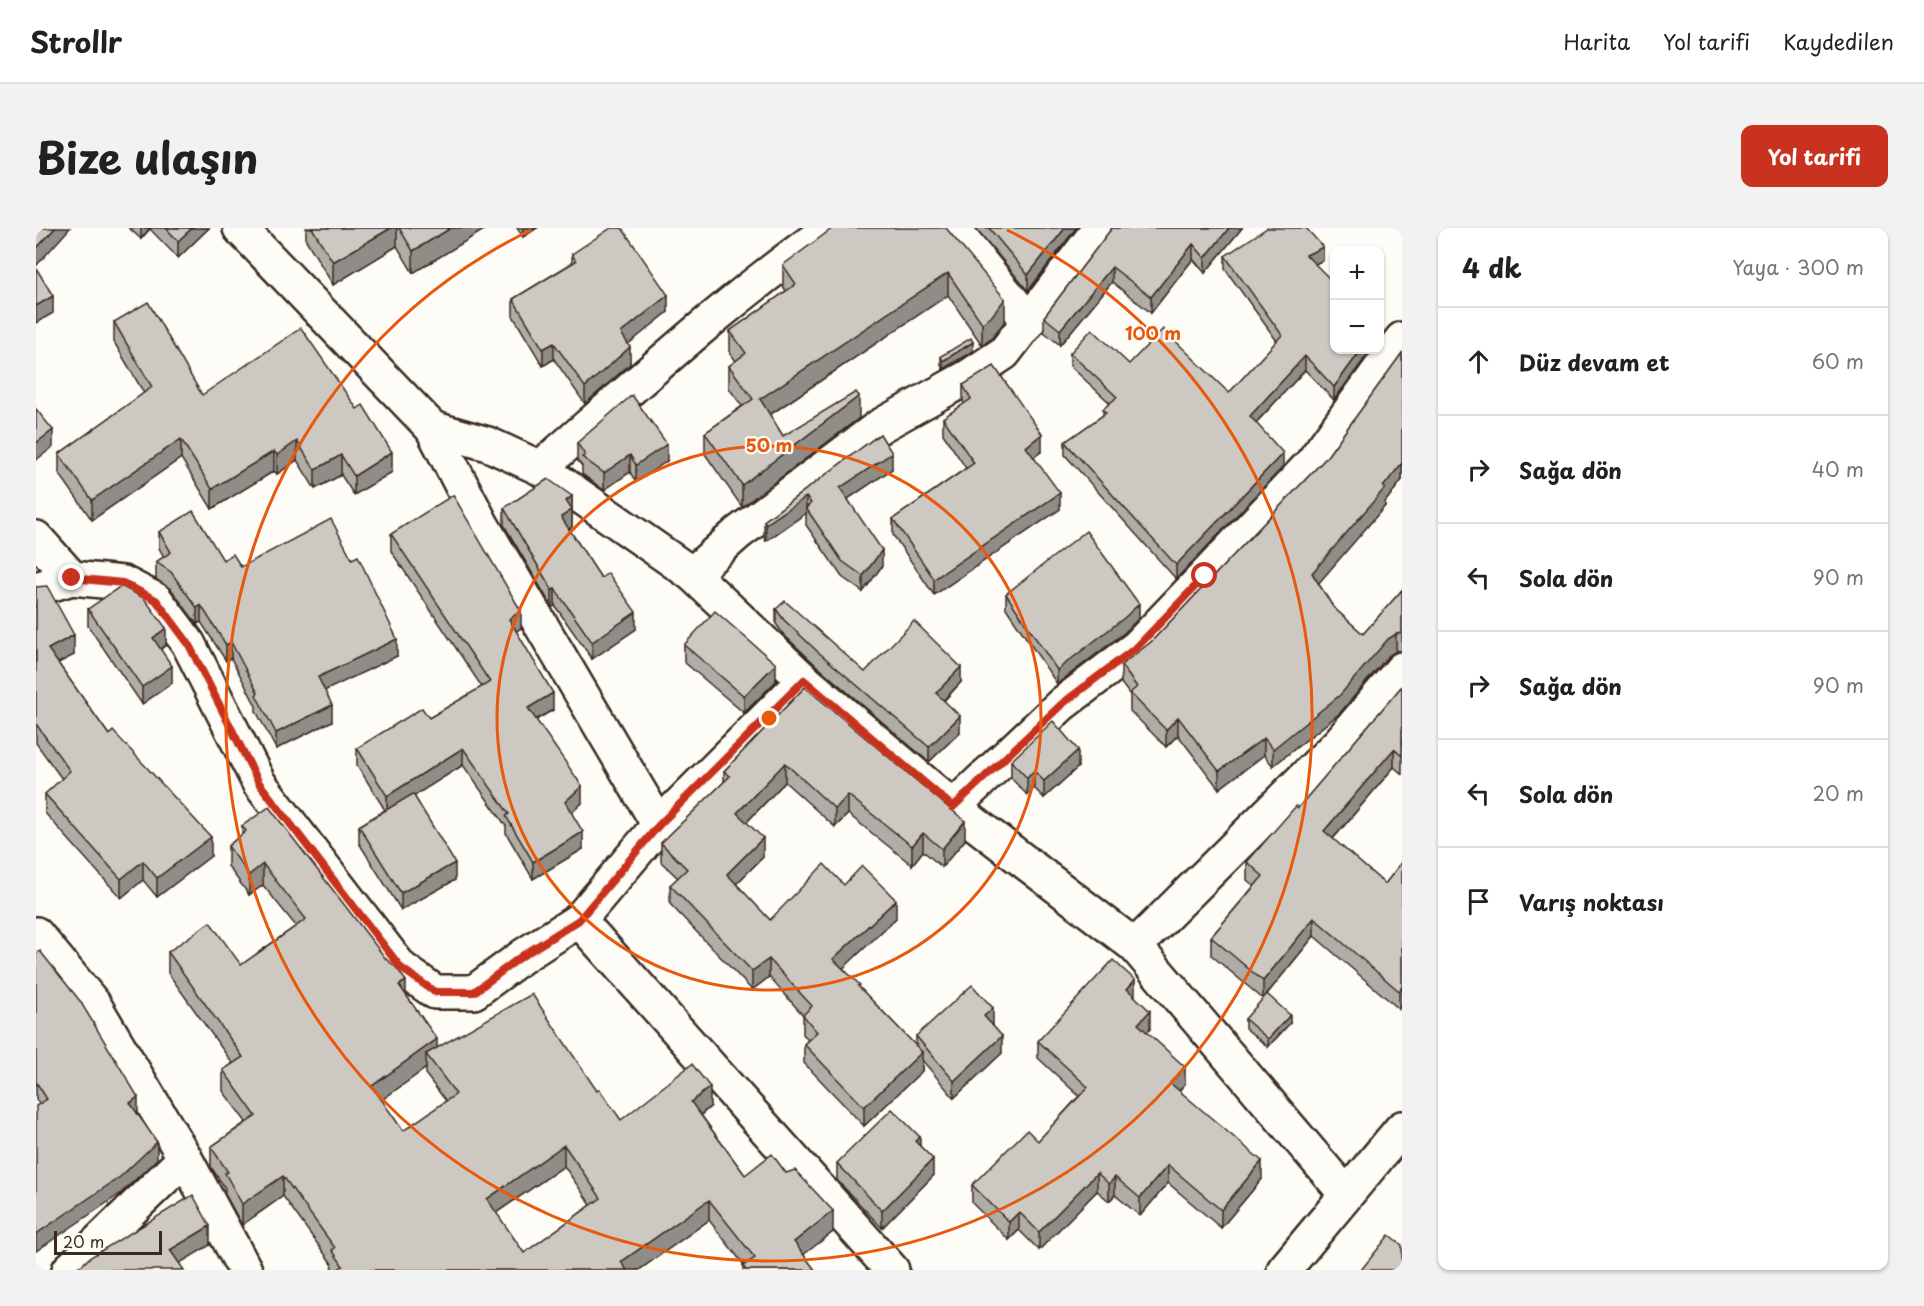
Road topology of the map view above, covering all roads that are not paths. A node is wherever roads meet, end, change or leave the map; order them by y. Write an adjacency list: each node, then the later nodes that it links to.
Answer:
1 (240, 228): 7 (street)
2 (831, 228): 8 (street)
3 (952, 228): 5 (street)
4 (1100, 228): 5 (street)
5 (1028, 320): 10 (street)
6 (1402, 339): 15 (street)
7 (432, 428): 8 (street); 16 (street)
8 (540, 468): 10 (street)
9 (36, 538): 11 (street)
10 (692, 574): 14 (street)
11 (72, 578): 12 (street); 17 (street)
12 (36, 589)
13 (1402, 669): 19 (street)
14 (804, 680): 15 (street); 16 (street)
15 (953, 807): 19 (street)
16 (659, 825): 17 (street)
17 (579, 920): 25 (street)
18 (36, 934): 21 (street)
19 (1135, 946): 22 (street)
20 (1402, 1128): 22 (street)
21 (185, 1158): 23 (street); 24 (street)
22 (1346, 1194): 26 (street)
23 (69, 1270)
24 (245, 1270)
25 (892, 1270)
26 (1284, 1270)

